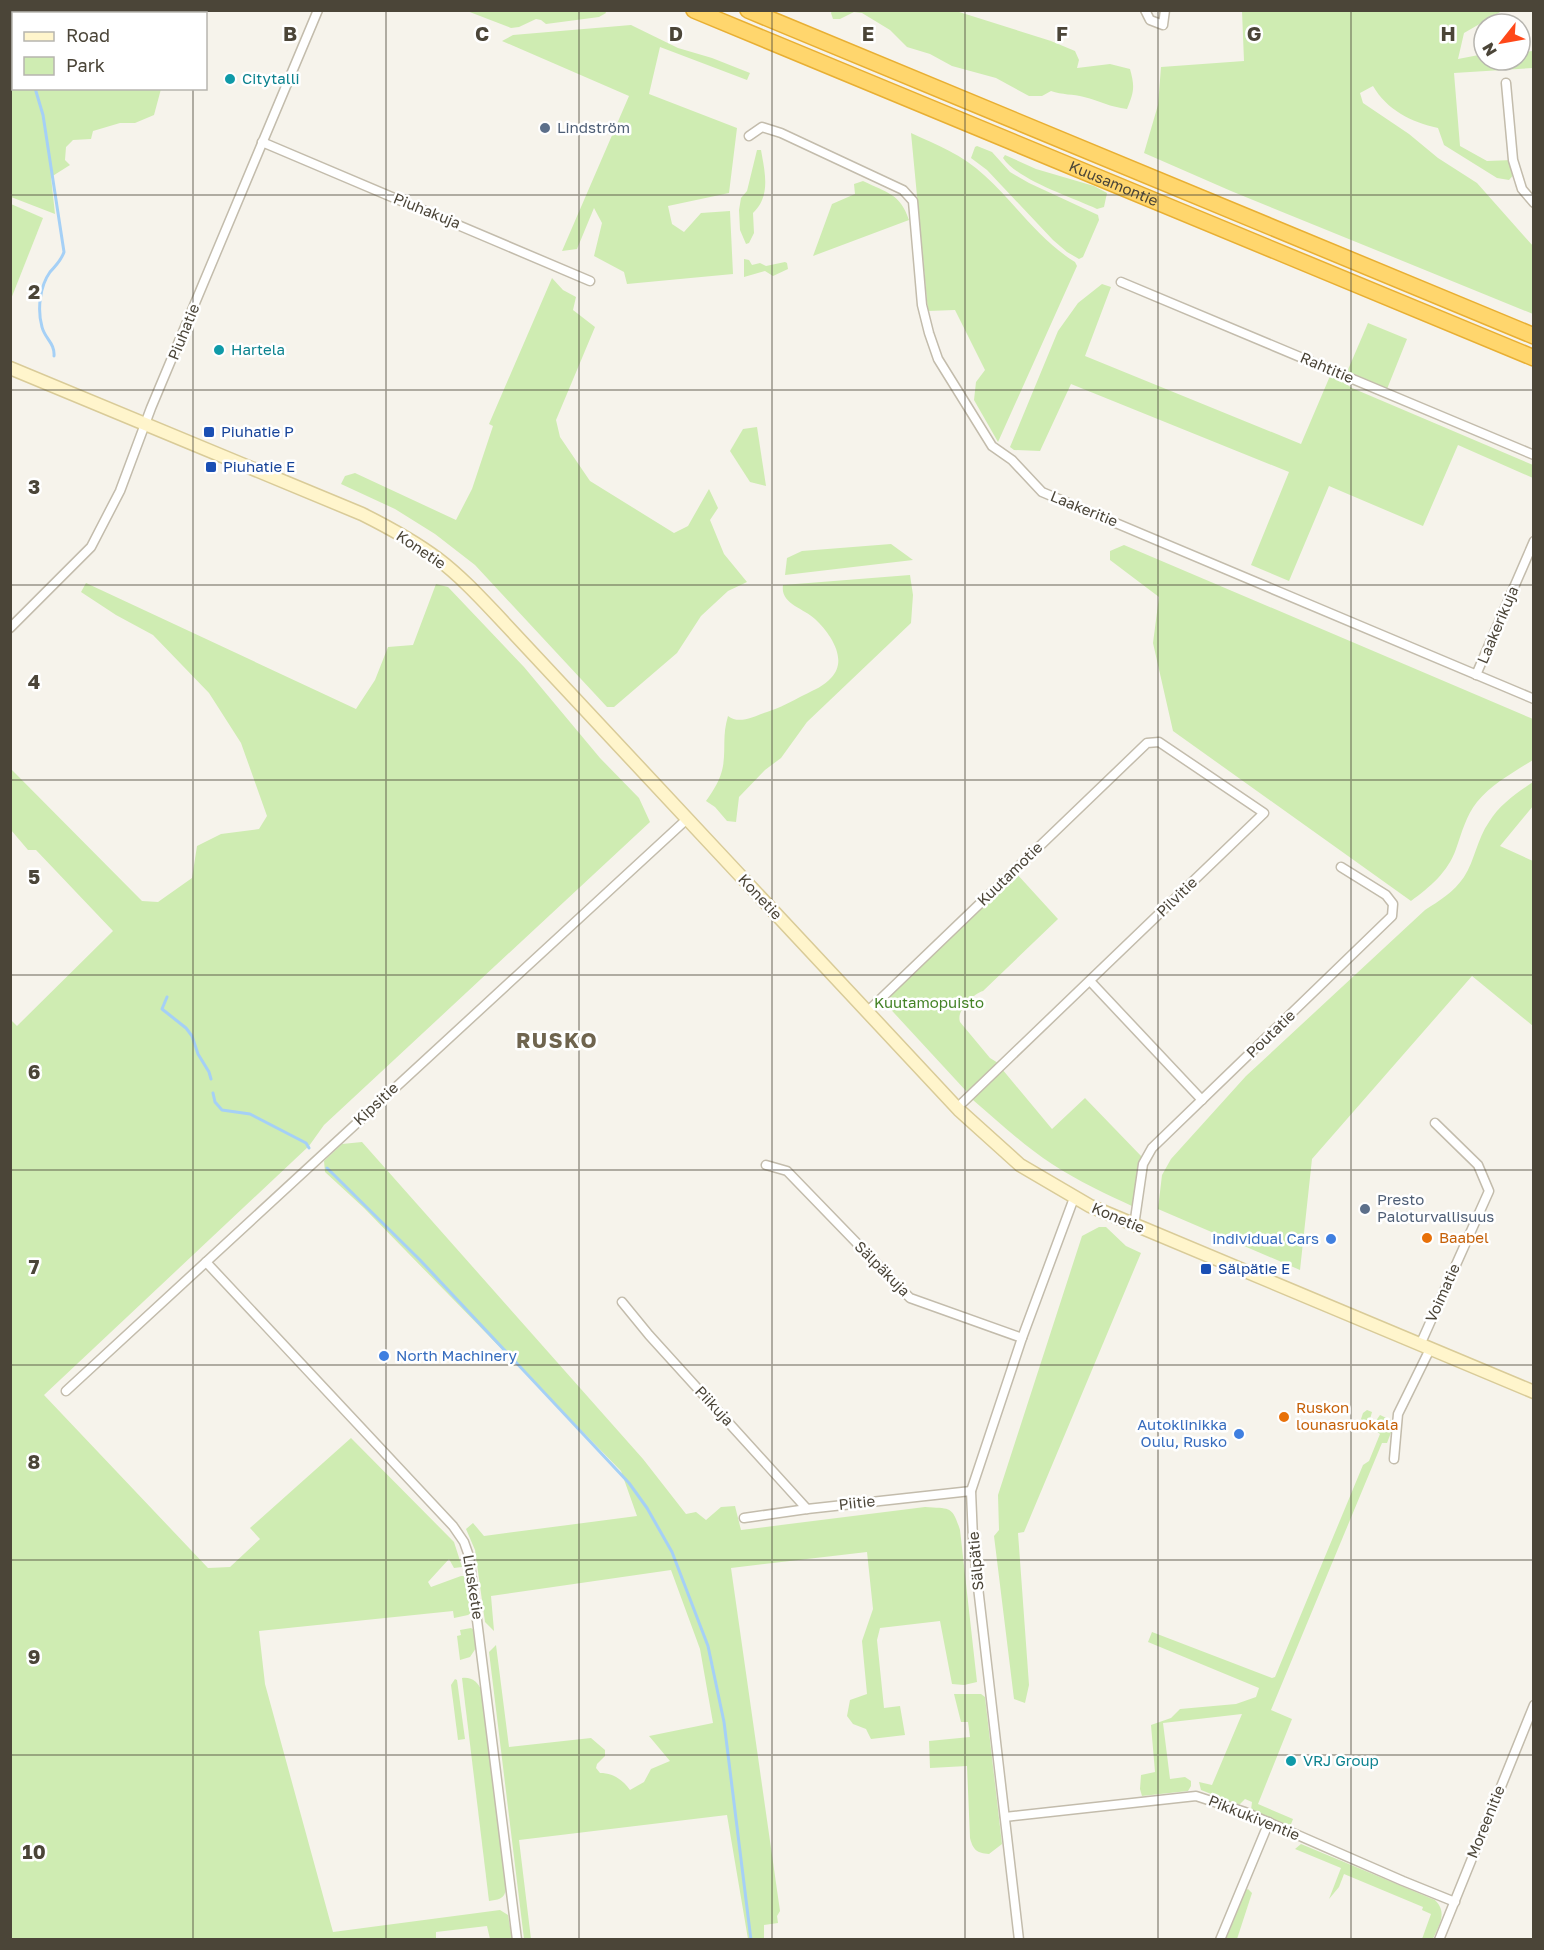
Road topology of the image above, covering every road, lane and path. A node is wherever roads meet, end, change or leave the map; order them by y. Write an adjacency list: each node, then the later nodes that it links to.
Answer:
1 (318, 10): 8 (street, Piuhatie)
2 (694, 10): 13 (highway, Kuusamontie)
3 (748, 10): 12 (highway, Kuusamontie)
4 (1145, 10): 5 (street)
5 (1165, 10)
6 (1506, 83): 9 (street)
7 (749, 136): 19 (street, Laakeritie)
8 (262, 142): 10 (street, Piuhakuja); 15 (street, Piuhatie)
9 (1533, 203)
10 (591, 281)
11 (1121, 282): 16 (street, Rahtitie)
12 (1533, 336)
13 (1533, 358)
14 (10, 368): 15 (street, Konetie)
15 (145, 423): 18 (street, Piuhatie); 22 (street, Konetie)
16 (1533, 455)
17 (1533, 541): 19 (street, Laakerikuja)
18 (10, 628)
19 (1476, 675): 20 (street, Laakeritie)
20 (1533, 699)
21 (1156, 742): 24 (street, Pilvitie); 25 (street, Kuutamotie)
22 (687, 819): 25 (street, Konetie); 32 (street, Kipsitie)
23 (1341, 867): 26 (street, Poutatie)
24 (1089, 981): 26 (street); 27 (street, Pilvitie)
25 (867, 1012): 27 (street, Konetie)
26 (1202, 1100): 31 (street, Poutatie)
27 (957, 1107): 30 (street, Konetie)
28 (1435, 1123): 35 (street, Voimatie)
29 (766, 1165): 34 (street, Sälpäkuja)
30 (1074, 1198): 31 (street, Konetie); 34 (street, Sälpätie)
31 (1134, 1226): 35 (street, Konetie)
32 (206, 1262): 36 (street, Kipsitie); 46 (street, Liusketie)
33 (622, 1302): 40 (street, Piikuja)
34 (1022, 1338): 39 (street, Sälpätie)
35 (1425, 1347): 37 (street, Konetie); 38 (street, Voimatie)
36 (66, 1390)
37 (1533, 1392)
38 (1394, 1459)
39 (971, 1491): 40 (street, Piitie); 43 (street, Sälpätie)
40 (807, 1509): 41 (street, Piitie)
41 (744, 1518)
42 (1533, 1705): 45 (street, Moreenitie)
43 (1005, 1817): 44 (street, Pikkukiventie); 47 (street, Sälpätie)
44 (1269, 1822): 45 (street, Pikkukiventie); 48 (street)
45 (1455, 1902): 49 (street, Moreenitie)
46 (517, 1940)
47 (1019, 1940)
48 (1220, 1940)
49 (1439, 1940)

